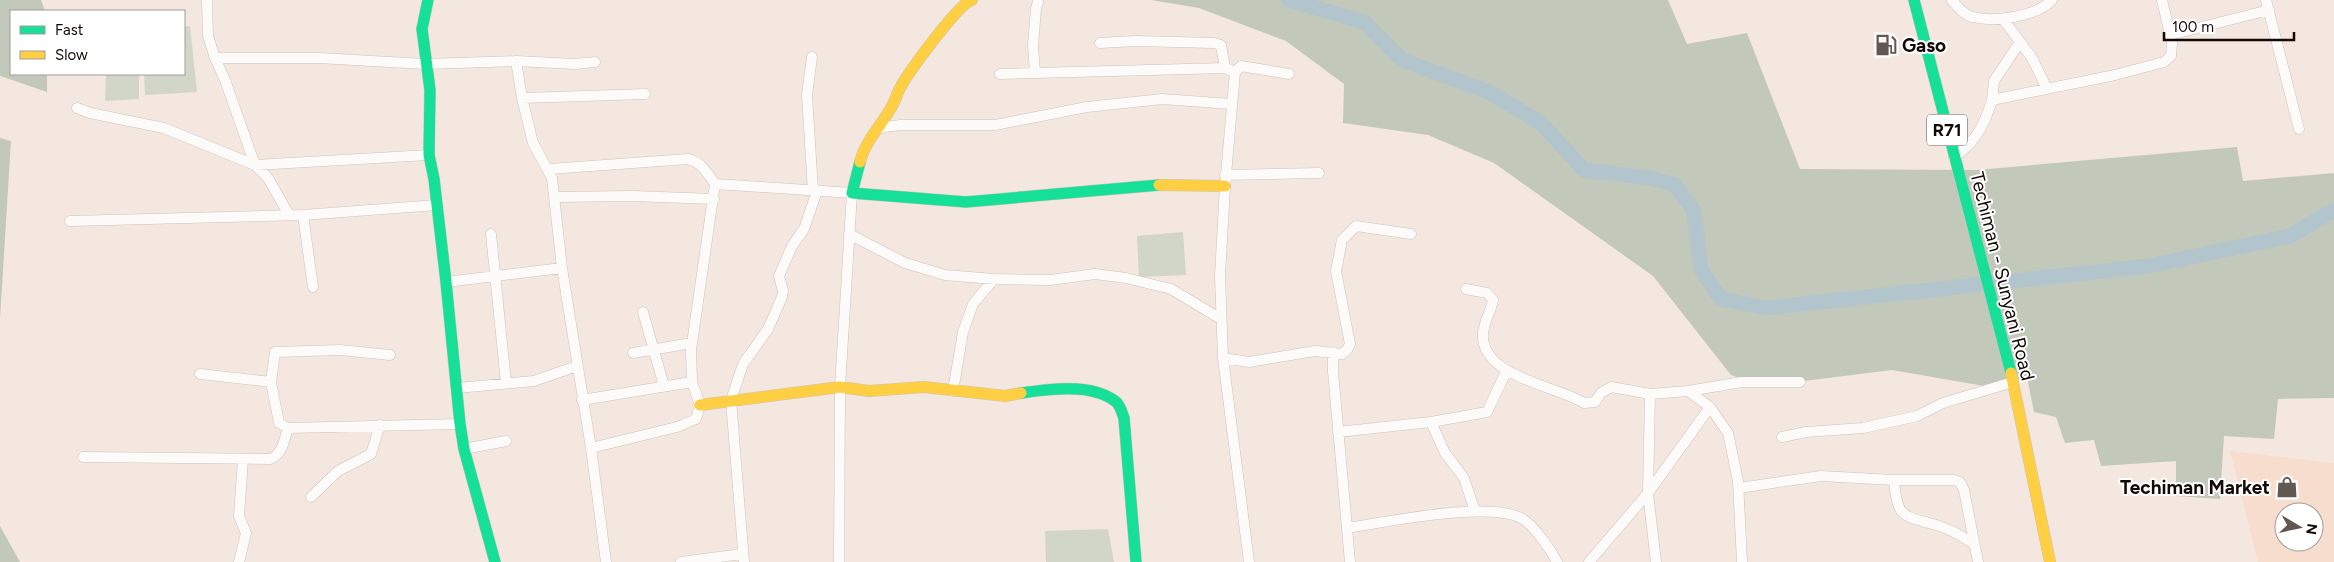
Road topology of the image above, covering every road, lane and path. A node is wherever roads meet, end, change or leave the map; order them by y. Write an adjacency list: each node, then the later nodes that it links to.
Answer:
1 (207, 0): 15 (street)
2 (428, 0): 18 (street)
3 (972, 0): 30 (street)
4 (1914, 0): 32 (street, Techiman - Sunyani Road / R71)
5 (1952, 0): 10 (street)
6 (2052, 0): 10 (street)
7 (2162, 0): 11 (street)
8 (1038, 2): 20 (street)
9 (2267, 5): 11 (street); 29 (street)
10 (2003, 19): 12 (street)
11 (2170, 35): 23 (street)
12 (2020, 42): 23 (street); 26 (street)
13 (1100, 43): 19 (street)
14 (812, 57): 38 (street)
15 (215, 58): 18 (street); 33 (street)
16 (516, 61): 17 (street); 18 (street); 25 (street)
17 (595, 62)
18 (425, 64): 31 (street)
19 (1230, 70): 20 (street); 22 (street); 27 (street)
20 (1035, 72): 21 (street)
21 (1000, 74)
22 (1289, 74)
23 (2047, 89): 26 (street)
24 (645, 94): 25 (street)
25 (522, 98): 34 (street)
26 (1992, 100): 32 (street)
27 (1232, 104): 30 (street); 36 (street)
28 (77, 108): 33 (street)
29 (2299, 129)
30 (876, 131): 39 (street)
31 (429, 155): 33 (street); 42 (street)
32 (1954, 157): 69 (street, Techiman - Sunyani Road / R71)
33 (255, 165): 43 (street)
34 (549, 169): 37 (street); 40 (street)
35 (1319, 173): 36 (street)
36 (1225, 180): 39 (street); 56 (street)
37 (715, 184): 38 (street); 41 (street)
38 (815, 191): 39 (street); 78 (street)
39 (852, 193): 47 (street)
40 (555, 197): 41 (street); 49 (street)
41 (714, 199): 57 (street)
42 (437, 205): 44 (street); 52 (street)
43 (289, 215): 44 (street); 45 (street)
44 (303, 215): 53 (street)
45 (70, 221)
46 (490, 234): 50 (street)
47 (849, 234): 51 (street); 72 (street)
48 (1412, 234): 59 (street)
49 (562, 268): 50 (street); 63 (street)
50 (496, 276): 52 (street); 70 (street)
51 (994, 280): 56 (street); 74 (street)
52 (446, 282): 73 (street)
53 (313, 287)
54 (1466, 289): 64 (street)
55 (643, 312): 58 (street)
56 (1221, 319): 62 (street)
57 (692, 344): 58 (street); 67 (street)
58 (653, 350): 60 (street); 71 (street)
59 (1333, 352): 62 (street); 85 (street)
60 (632, 353)
61 (390, 354): 66 (street)
62 (1223, 358): 106 (street)
63 (577, 366): 70 (street); 77 (street)
64 (1506, 372): 76 (street); 81 (street)
65 (200, 374): 66 (street)
66 (271, 382): 84 (street)
67 (692, 382): 71 (street); 79 (street)
68 (1800, 382): 75 (street)
69 (2012, 382): 86 (street); 113 (street, Techiman - Sunyani Road / R71)
70 (506, 383): 73 (street)
71 (664, 386): 77 (street)
72 (840, 387): 74 (street); 78 (street); 104 (street)
73 (457, 388): 82 (street)
74 (953, 390): 105 (street)
75 (1688, 391): 76 (street); 80 (street)
76 (1650, 394): 94 (street)
77 (582, 400): 88 (street)
78 (731, 400): 79 (street); 99 (street)
79 (700, 405): 88 (street)
80 (1710, 408): 93 (street); 94 (street)
81 (1431, 422): 85 (street); 96 (street)
82 (460, 424): 83 (street); 89 (street)
83 (380, 425): 84 (street); 95 (street)
84 (288, 428): 91 (street)
85 (1338, 432): 97 (street)
86 (1782, 437)
87 (506, 441): 89 (street)
88 (591, 448): 102 (street)
89 (464, 449): 101 (street)
90 (83, 457): 91 (street)
91 (243, 459): 100 (street)
92 (1894, 480): 93 (street); 98 (street); 98 (street)
93 (1738, 488): 111 (street)
94 (1648, 493): 109 (street); 110 (street)
95 (311, 496)
96 (1474, 511): 97 (street); 108 (street)
97 (1347, 528): 107 (street)
98 (1974, 543): 112 (street)
99 (743, 558): 103 (street)
100 (239, 562)
101 (495, 562)
102 (606, 562)
103 (681, 562)
104 (839, 562)
105 (1136, 562)
106 (1249, 562)
107 (1350, 562)
108 (1557, 562)
109 (1589, 562)
110 (1656, 562)
111 (1742, 562)
112 (1978, 562)
113 (2050, 562)

